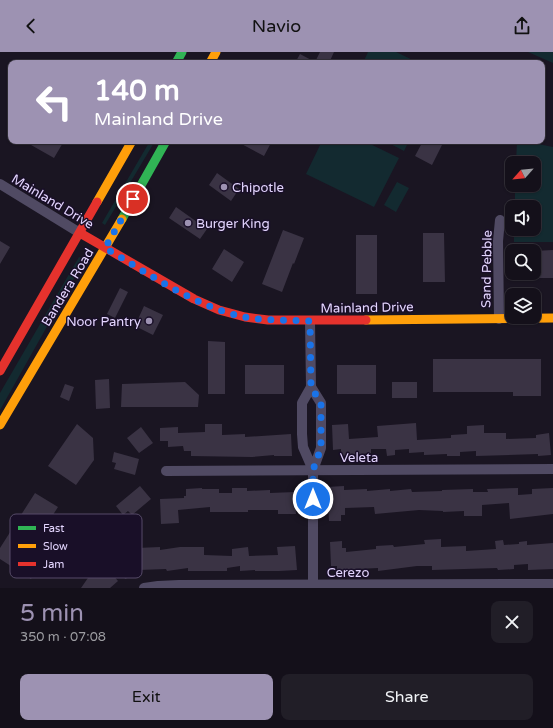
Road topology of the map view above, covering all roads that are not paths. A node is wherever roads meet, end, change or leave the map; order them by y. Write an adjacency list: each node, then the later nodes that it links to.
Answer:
1 (130, 144): 5 (main road, Bandera Road)
2 (164, 144): 6 (main road, Bandera Road)
3 (0, 184): 5 (street, Mainland Drive)
4 (500, 220): 8 (street, Sand Pebble)
5 (80, 233): 6 (main road, Mainland Drive); 10 (main road, Bandera Road)
6 (105, 248): 9 (main road, Mainland Drive); 12 (main road, Bandera Road)
7 (553, 318): 8 (main road, Mainland Drive)
8 (499, 319): 9 (main road, Mainland Drive)
9 (310, 321): 11 (street)
10 (0, 371)
11 (311, 387): 13 (street); 14 (street)
12 (0, 425)
13 (302, 434): 14 (street); 16 (street)
14 (321, 434): 16 (street)
15 (553, 469): 16 (street, Veleta)
16 (313, 470): 17 (street, Veleta); 19 (street)
17 (166, 471)
18 (553, 584): 19 (street, Cerezo)
19 (313, 587): 20 (street, Cerezo)
20 (144, 588)

